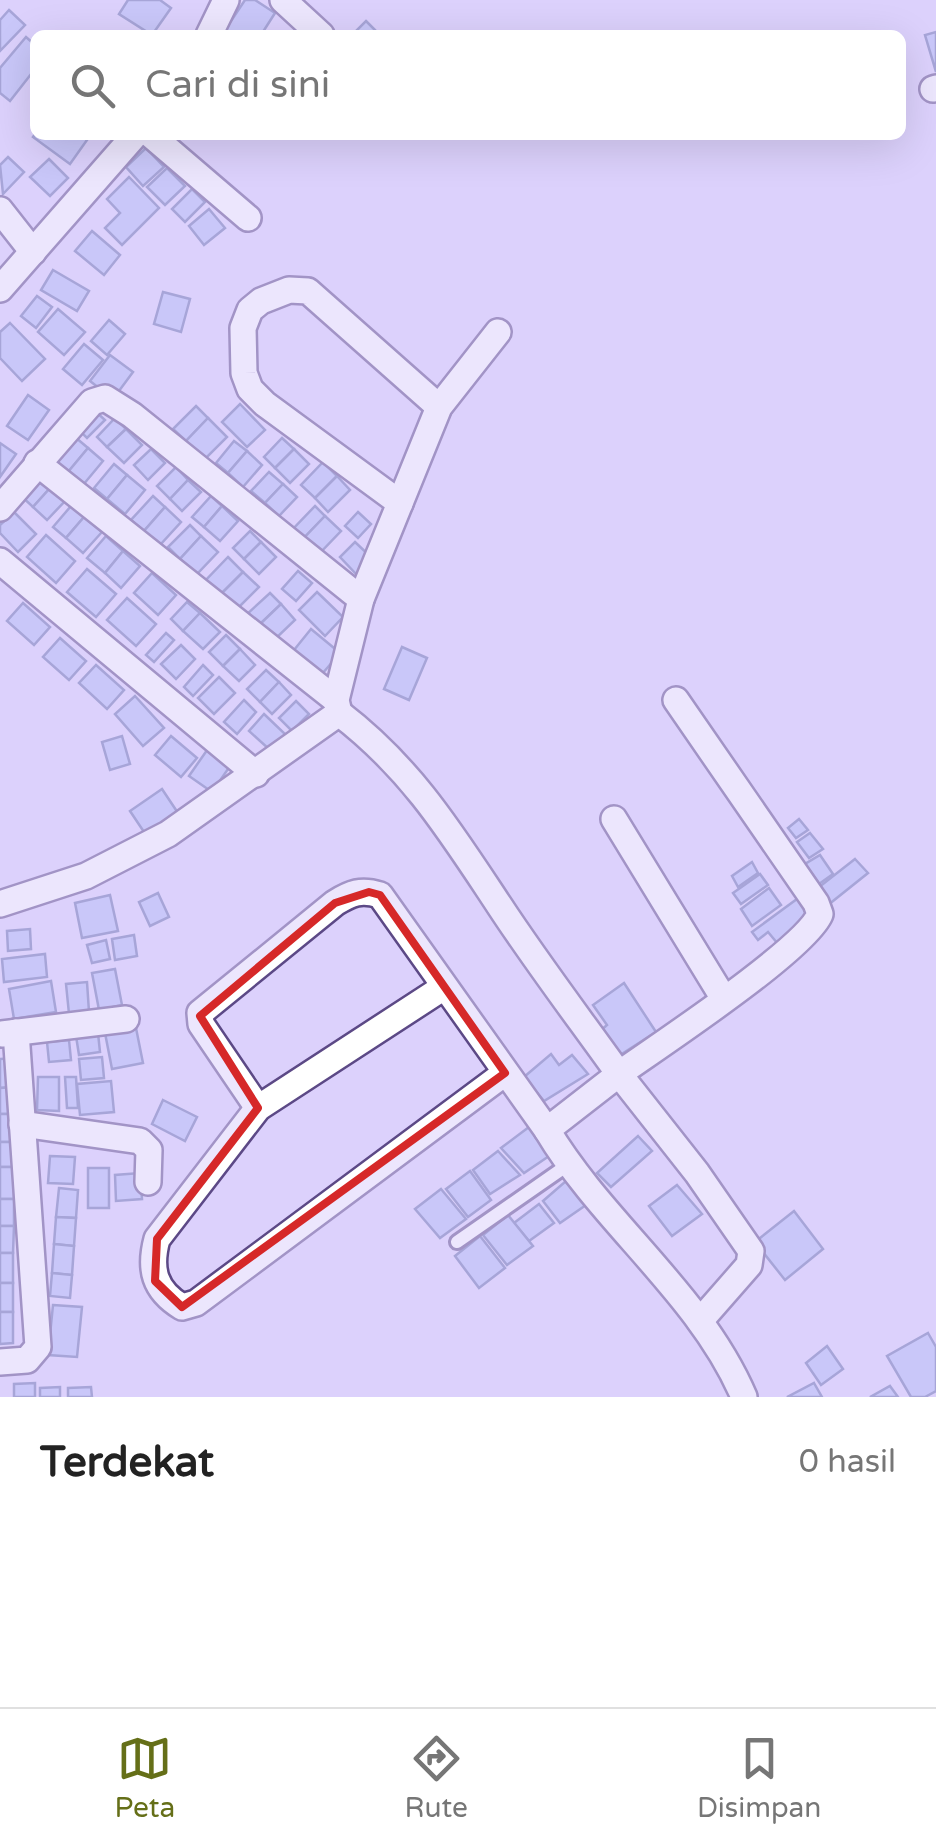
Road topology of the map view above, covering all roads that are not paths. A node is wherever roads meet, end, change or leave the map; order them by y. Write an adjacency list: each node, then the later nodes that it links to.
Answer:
1 (226, 0): 3 (street)
2 (282, 0): 4 (street)
3 (211, 30)
4 (315, 30)
5 (131, 140): 9 (street)
6 (158, 140): 8 (street)
7 (0, 210): 9 (street)
8 (248, 218)
9 (32, 252): 10 (street)
10 (0, 289)
11 (498, 332): 12 (street)
12 (439, 407): 14 (street); 14 (street)
13 (37, 462): 15 (street); 17 (street); 19 (street)
14 (400, 503): 17 (street)
15 (0, 508)
16 (0, 561): 20 (street)
17 (362, 599): 19 (street)
18 (676, 700): 24 (street)
19 (337, 706): 20 (street); 28 (street)
20 (256, 774): 22 (street)
21 (614, 819): 24 (street)
22 (0, 904)
23 (444, 987): 27 (street); 29 (street); 29 (street)
24 (724, 999): 28 (street)
25 (126, 1019): 26 (street)
26 (8, 1033): 30 (street)
27 (505, 1073): 29 (street); 31 (street)
28 (618, 1074): 31 (street); 35 (street)
29 (258, 1108)
30 (22, 1124): 33 (street); 36 (street)
31 (546, 1130): 32 (street)
32 (569, 1164): 34 (lane); 35 (street)
33 (148, 1182)
34 (457, 1242)
35 (700, 1321): 37 (street)
36 (0, 1362)
37 (744, 1397)

